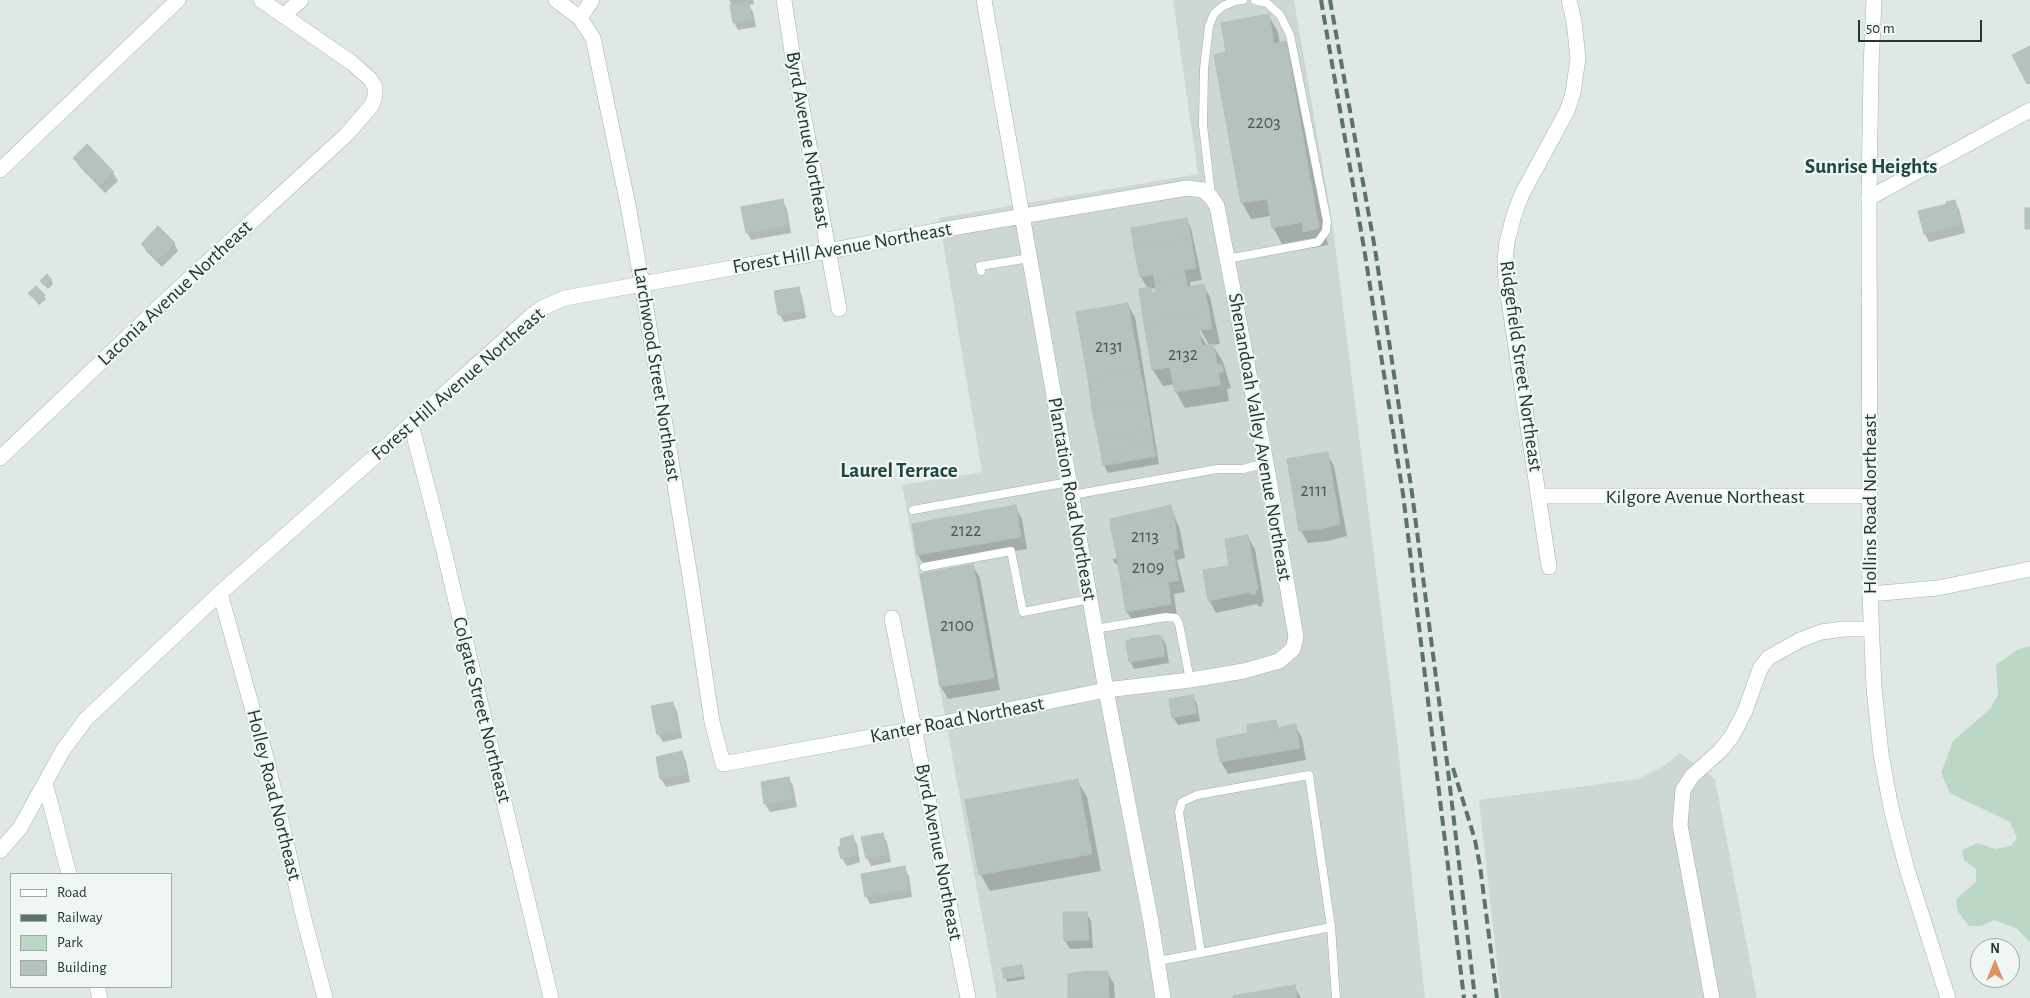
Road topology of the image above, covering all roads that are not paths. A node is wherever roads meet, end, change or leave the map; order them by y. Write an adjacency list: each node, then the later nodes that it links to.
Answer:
1 (178, 0): 15 (street)
2 (261, 0): 12 (street)
3 (301, 0): 12 (street)
4 (556, 0): 13 (street, Larchwood Street Northeast)
5 (592, 0): 13 (street)
6 (784, 0): 19 (street, Byrd Avenue Northeast)
7 (984, 0): 18 (street, Plantation Road Northeast)
8 (1243, 0): 16 (lane)
9 (1255, 0): 21 (lane)
10 (1569, 0): 29 (street, Ridgefield Street Northeast)
11 (1874, 0): 17 (street, Hollins Road Northeast)
12 (283, 16): 26 (street, Laconia Avenue Northeast)
13 (580, 18): 23 (street, Larchwood Street Northeast)
14 (2030, 110): 17 (street)
15 (0, 170)
16 (1211, 197): 18 (street, Forest Hill Avenue Northeast); 21 (street, Shenandoah Valley Avenue Northeast)
17 (1870, 198): 30 (street, Hollins Road Northeast)
18 (1022, 217): 19 (street, Forest Hill Avenue Northeast); 20 (street, Plantation Road Northeast)
19 (828, 251): 23 (street, Forest Hill Avenue Northeast); 24 (street, Byrd Avenue Northeast)
20 (1030, 258): 22 (lane); 28 (street, Plantation Road Northeast)
21 (1227, 259): 27 (street, Shenandoah Valley Avenue Northeast)
22 (982, 272)
23 (642, 284): 25 (street, Forest Hill Avenue Northeast); 44 (street, Larchwood Street Northeast)
24 (839, 309)
25 (411, 424): 35 (street, Forest Hill Avenue Northeast); 52 (street, Colgate Street Northeast)
26 (0, 458)
27 (1266, 463): 28 (lane); 41 (street, Shenandoah Valley Avenue Northeast)
28 (1070, 489): 31 (lane); 37 (street, Plantation Road Northeast)
29 (1539, 496): 30 (street, Kilgore Avenue Northeast); 33 (street, Ridgefield Street Northeast)
30 (1870, 496): 36 (street, Hollins Road Northeast)
31 (913, 510)
32 (924, 567): 37 (lane)
33 (1549, 568)
34 (2030, 569): 36 (street)
35 (220, 593): 45 (street, Forest Hill Avenue Northeast); 51 (street, Holley Road Northeast)
36 (1870, 594): 40 (street, Hollins Road Northeast)
37 (1090, 599): 39 (street, Plantation Road Northeast)
38 (892, 618): 43 (street, Byrd Avenue Northeast)
39 (1095, 629): 41 (lane); 42 (street, Plantation Road Northeast)
40 (1872, 629): 56 (street); 57 (street, Hollins Road Northeast)
41 (1190, 680): 42 (street, Kanter Road Northeast)
42 (1106, 690): 43 (street, Kanter Road Northeast); 50 (street, Plantation Road Northeast)
43 (914, 729): 44 (street, Kanter Road Northeast); 53 (street, Byrd Avenue Northeast)
44 (723, 764)
45 (45, 783): 46 (street, Forest Hill Avenue Northeast); 47 (street)
46 (0, 850)
47 (69, 873)
48 (1331, 927): 49 (lane); 49 (lane); 55 (lane)
49 (1201, 953): 50 (lane)
50 (1158, 961): 54 (street, Plantation Road Northeast)
51 (325, 998)
52 (550, 998)
53 (968, 998)
54 (1163, 998)
55 (1336, 998)
56 (1712, 998)
57 (1948, 998)

